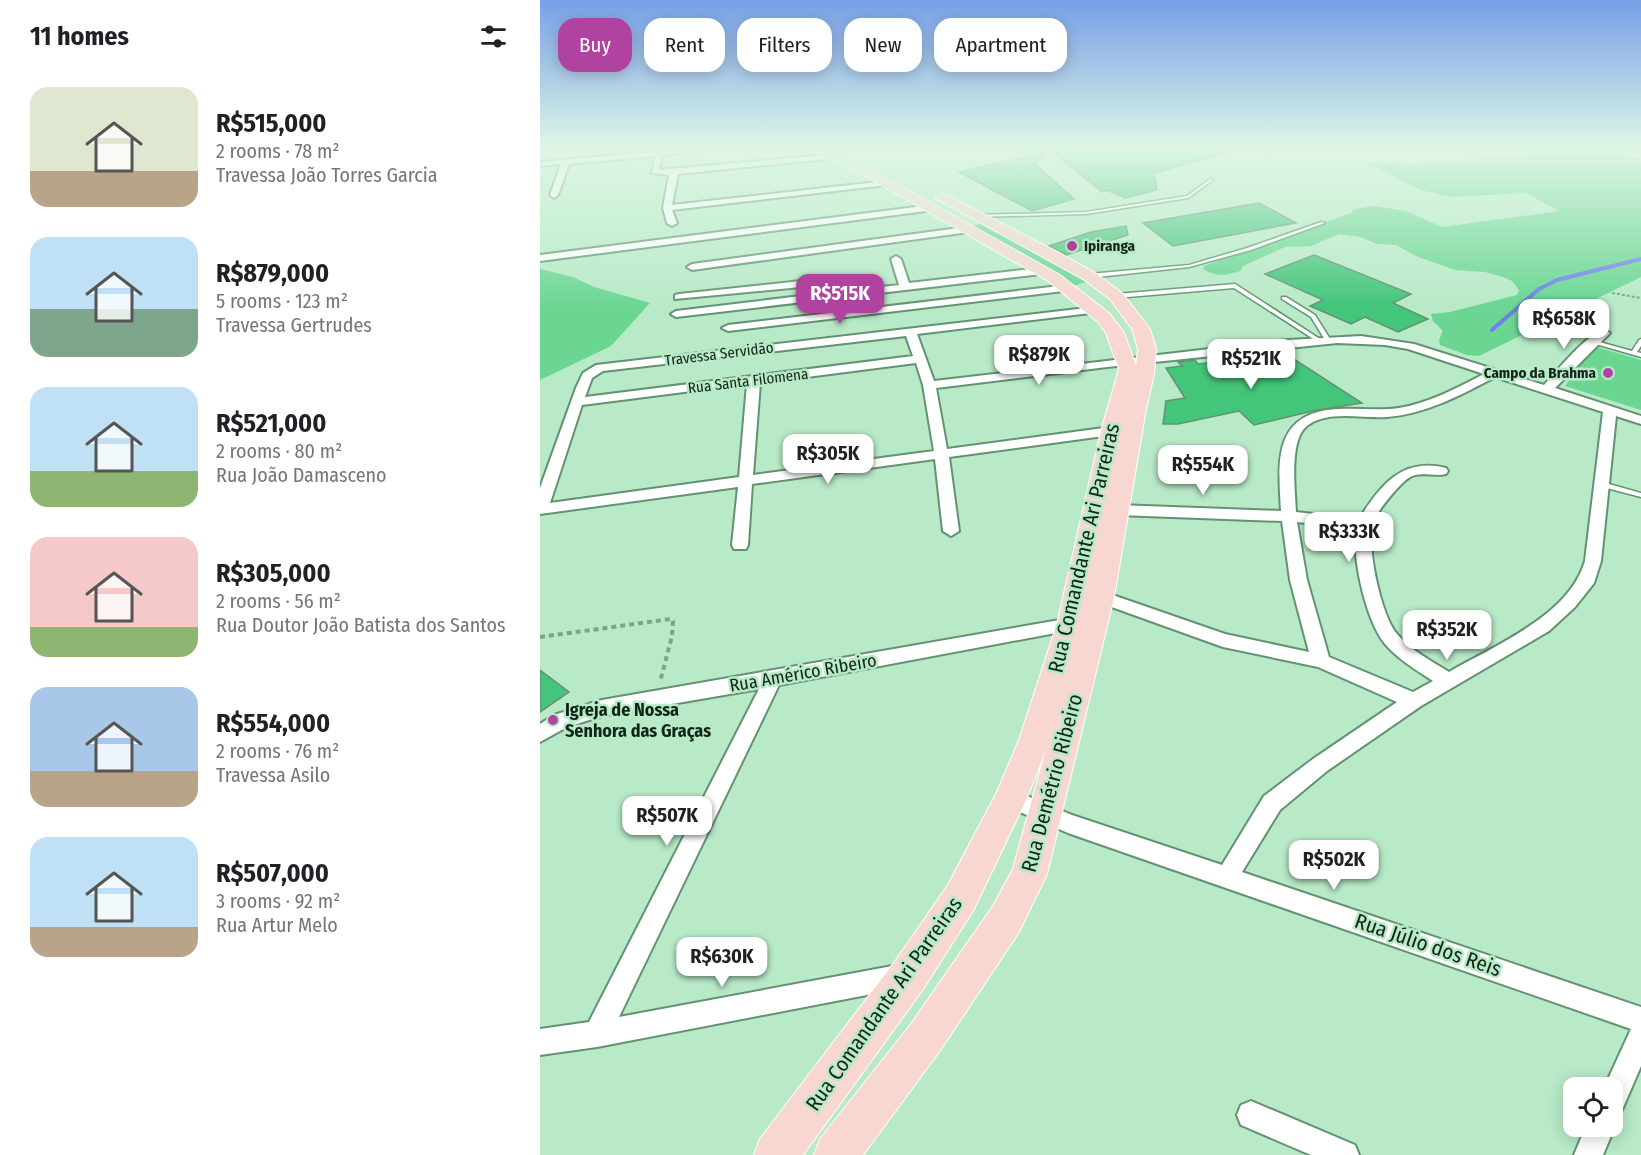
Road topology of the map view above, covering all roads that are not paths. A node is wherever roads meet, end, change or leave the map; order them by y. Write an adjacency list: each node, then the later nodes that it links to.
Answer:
1 (668, 201): 7 (street)
2 (730, 201): 7 (street)
3 (923, 201): 6 (main road)
4 (942, 201): 9 (main road)
5 (1159, 201): 8 (lane)
6 (931, 207): 13 (main road); 14 (street)
7 (667, 208): 10 (street)
8 (1021, 215): 9 (lane); 12 (lane)
9 (977, 216): 12 (main road)
10 (672, 223)
11 (1323, 223): 18 (lane)
12 (1002, 229): 18 (main road)
13 (966, 230): 16 (street); 17 (main road)
14 (540, 258)
15 (896, 259): 19 (street)
16 (692, 267)
17 (1041, 271): 19 (street); 20 (main road)
18 (1089, 276): 21 (main road)
19 (905, 288): 23 (street)
20 (1068, 288): 25 (main road); 27 (street)
21 (1116, 296): 30 (lane); 35 (main road)
22 (679, 297): 23 (street)
23 (824, 297): 26 (street)
24 (1284, 298): 30 (lane)
25 (1095, 310): 28 (street, Travessa Servidão); 35 (main road)
26 (676, 314)
27 (728, 328)
28 (911, 332): 34 (street); 40 (street, Travessa Servidão)
29 (1604, 333): 32 (street)
30 (1322, 339): 35 (street); 36 (street)
31 (1641, 341): 33 (lane)
32 (1592, 342): 33 (lane); 39 (street)
33 (1637, 354)
34 (919, 359): 37 (street, Rua Santa Filomena); 38 (street)
35 (1134, 362): 38 (street); 43 (main road, Rua Comandante Ari Parreiras); 50 (main road, Rua Demétrio Ribeiro)
36 (1494, 373): 39 (street); 51 (street)
37 (754, 380): 40 (street, Rua Santa Filomena); 46 (street)
38 (929, 385): 44 (street)
39 (1546, 390): 41 (street)
40 (577, 402): 49 (street)
41 (1610, 410): 42 (street); 47 (street)
42 (1641, 420)
43 (1111, 431): 44 (street); 56 (main road, Rua Comandante Ari Parreiras)
44 (941, 453): 46 (street); 53 (street)
45 (1441, 471): 52 (street)
46 (744, 480): 49 (street); 54 (street)
47 (1602, 484): 48 (lane); 59 (street)
48 (1641, 495)
49 (540, 509)
50 (1118, 510): 51 (street); 55 (main road, Rua Demétrio Ribeiro)
51 (1289, 516): 52 (street); 57 (street)
52 (1364, 524): 59 (street)
53 (951, 531)
54 (740, 545)
55 (1101, 597): 57 (street); 63 (main road, Rua Demétrio Ribeiro)
56 (1071, 624): 58 (street, Rua Américo Ribeiro); 62 (main road, Rua Comandante Ari Parreiras)
57 (1321, 661): 60 (street)
58 (773, 679): 61 (street, Rua Américo Ribeiro); 67 (street)
59 (1449, 681): 60 (street)
60 (1414, 701): 64 (street)
61 (540, 734)
62 (1011, 798): 63 (street, Rua Júlio dos Reis); 65 (main road, Rua Comandante Ari Parreiras)
63 (1044, 813): 64 (street, Rua Júlio dos Reis); 74 (main road, Rua Demétrio Ribeiro)
64 (1228, 877): 66 (street, Rua Júlio dos Reis)
65 (910, 974): 67 (street); 73 (main road, Rua Comandante Ari Parreiras)
66 (1641, 1020)
67 (597, 1034): 69 (street)
68 (1641, 1036): 70 (street)
69 (540, 1042)
70 (1622, 1077)
71 (1251, 1115): 75 (street)
72 (1595, 1137): 76 (street)
73 (790, 1151)
74 (836, 1155)
75 (1345, 1155)
76 (1588, 1155)

